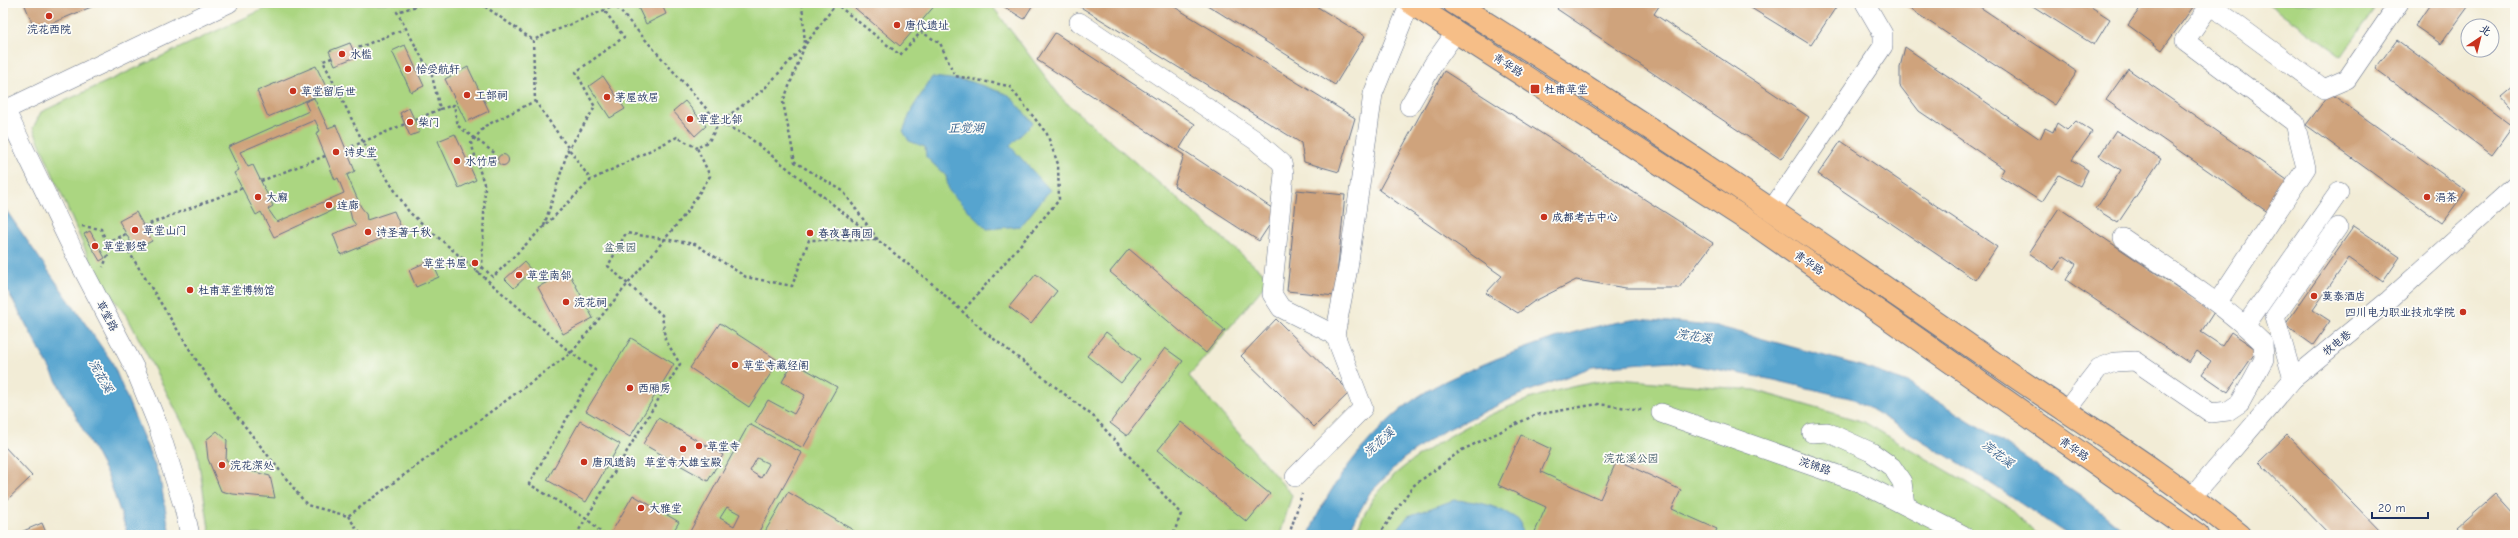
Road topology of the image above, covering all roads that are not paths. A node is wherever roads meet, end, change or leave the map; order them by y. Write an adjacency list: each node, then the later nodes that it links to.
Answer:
1 (229, 3): 9 (street)
2 (1411, 3): 7 (main road, 青华路); 17 (street)
3 (1454, 3): 12 (main road)
4 (1864, 3): 12 (street)
5 (2398, 3): 15 (street)
6 (1079, 22): 17 (street)
7 (1456, 32): 8 (street); 27 (main road, 青华路)
8 (1410, 106)
9 (4, 108): 25 (street, 草堂路)
10 (2515, 186): 18 (street, 牧电巷)
11 (2339, 192): 16 (street)
12 (1772, 209): 20 (main road)
13 (2338, 227): 18 (street)
14 (2122, 238): 15 (street)
15 (2217, 302): 16 (street)
16 (2245, 326): 20 (street)
17 (1335, 334): 22 (street)
18 (2292, 379): 23 (street, 牧电巷)
19 (1661, 412): 24 (street, 浣锦路)
20 (2065, 412): 23 (main road)
21 (1812, 433): 24 (street)
22 (1295, 478)
23 (2192, 497): 28 (main road)
24 (1905, 505): 26 (street, 浣锦路)
25 (190, 535)
26 (1963, 535)
27 (2198, 535)
28 (2240, 535)

